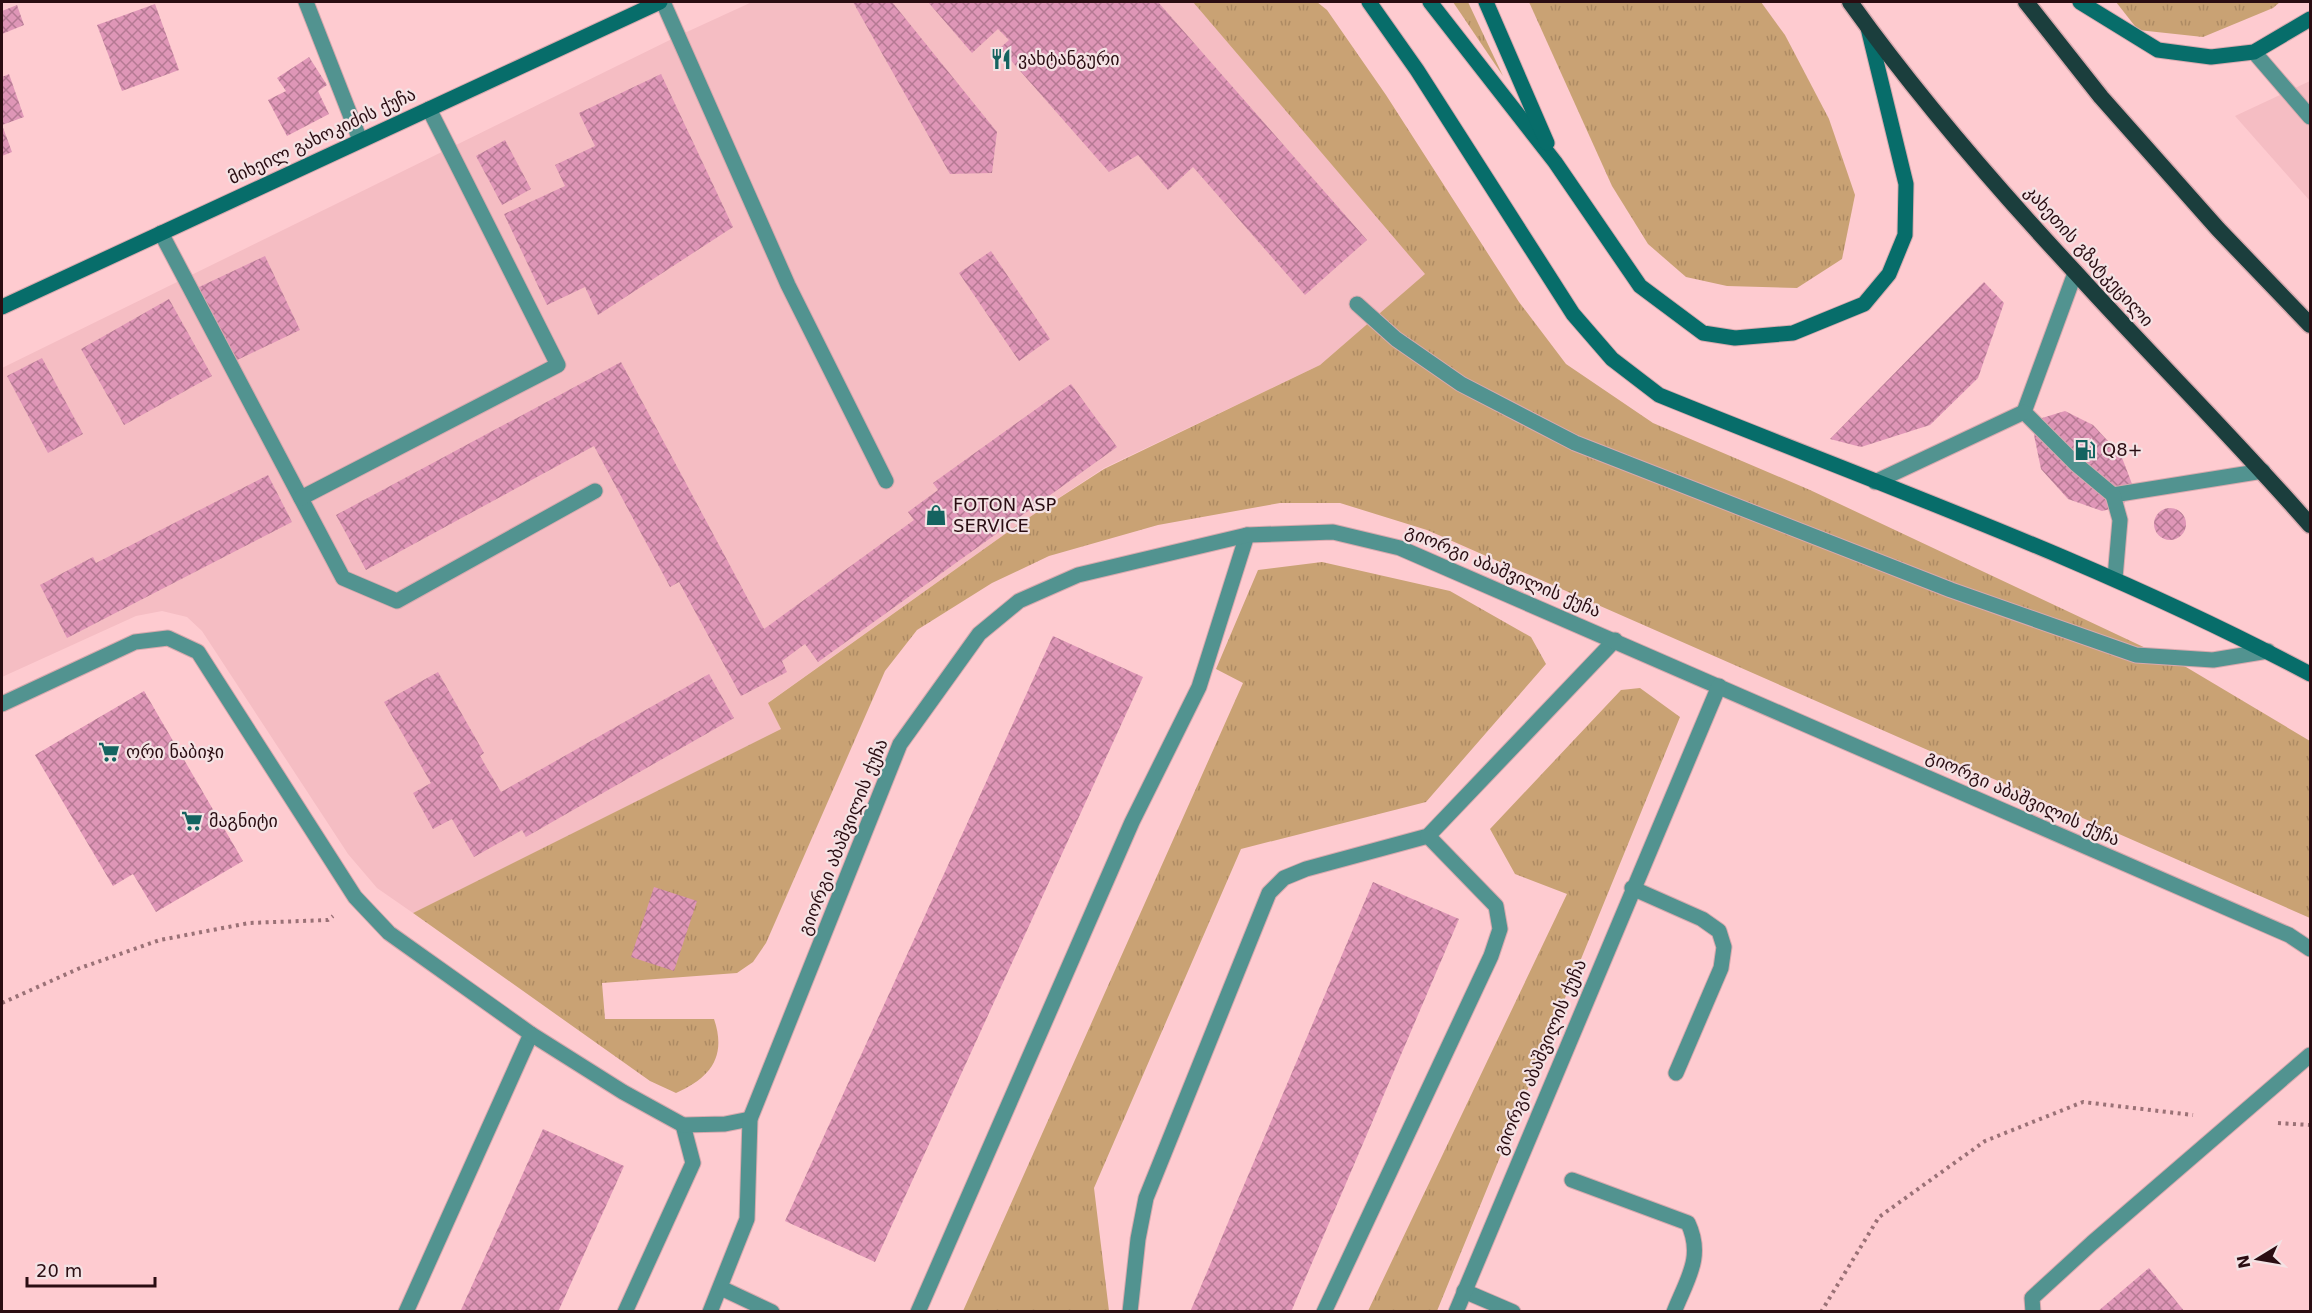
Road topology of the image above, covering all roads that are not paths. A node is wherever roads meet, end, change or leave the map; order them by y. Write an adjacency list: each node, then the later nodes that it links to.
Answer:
1 (306, 2): 16 (street)
2 (661, 2): 14 (main road, მიხეილ გახოკიძის ქუჩა); 25 (street)
3 (1359, 2): 12 (main road)
4 (1369, 2): 12 (main road)
5 (1430, 2): 17 (main road)
6 (1486, 2): 17 (main road)
7 (1850, 2): 11 (highway, კახეთის გზატკეცილი)
8 (2026, 2): 22 (highway)
9 (2080, 2): 13 (main road)
10 (2310, 19): 13 (main road)
11 (1867, 25): 17 (main road); 19 (highway, კახეთის გზატკეცილი)
12 (1389, 32): 26 (main road)
13 (2254, 52): 15 (street)
14 (429, 109): 16 (main road, მიხეილ გახოკიძის ქუჩა); 29 (street)
15 (2310, 117)
16 (360, 140): 18 (main road, მიხეილ გახოკიძის ქუჩა)
17 (1555, 162)
18 (161, 233): 21 (main road, მიხეილ გახოკიძის ქუჩა); 29 (street)
19 (2075, 273): 23 (street); 24 (highway, კახეთის გზატკეცილი)
20 (1357, 304): 34 (street)
21 (2, 307)
22 (2310, 325)
23 (2024, 412): 26 (street); 28 (street)
24 (2263, 471): 28 (street); 30 (highway, კახეთის გზატკეცილი)
25 (886, 481)
26 (1875, 482): 32 (main road)
27 (595, 491): 29 (street)
28 (2113, 495): 32 (street)
29 (301, 498)
30 (2310, 525)
31 (1247, 535): 33 (street, გიორგი აბაშვილის ქუჩა); 44 (street, გიორგი აბაშვილის ქუჩა); 53 (street)
32 (2115, 578): 34 (main road)
33 (1615, 640): 36 (street, გიორგი აბაშვილის ქუჩა); 38 (street)
34 (2268, 651): 35 (main road)
35 (2310, 674)
36 (1719, 686): 39 (street, გიორგი აბაშვილის ქუჩა); 40 (street, გიორგი აბაშვილის ქუჩა)
37 (2, 704): 41 (street)
38 (1428, 836): 54 (street); 55 (street)
39 (1632, 888): 43 (street); 48 (street, გიორგი აბაშვილის ქუჩა)
40 (2310, 949)
41 (531, 1034): 45 (street); 49 (street)
42 (2310, 1055): 59 (street)
43 (1676, 1073)
44 (750, 1119): 45 (street); 47 (street, გიორგი აბაშვილის ქუჩა)
45 (682, 1125): 50 (street)
46 (1572, 1180): 58 (street)
47 (721, 1288): 51 (street, გიორგი აბაშვილის ქუჩა); 52 (street)
48 (1464, 1291): 56 (street, გიორგი აბაშვილის ქუჩა); 57 (street)
49 (406, 1311)
50 (625, 1311)
51 (710, 1311)
52 (772, 1311)
53 (918, 1311)
54 (1130, 1311)
55 (1323, 1311)
56 (1456, 1311)
57 (1513, 1311)
58 (1674, 1311)
59 (2033, 1311)

